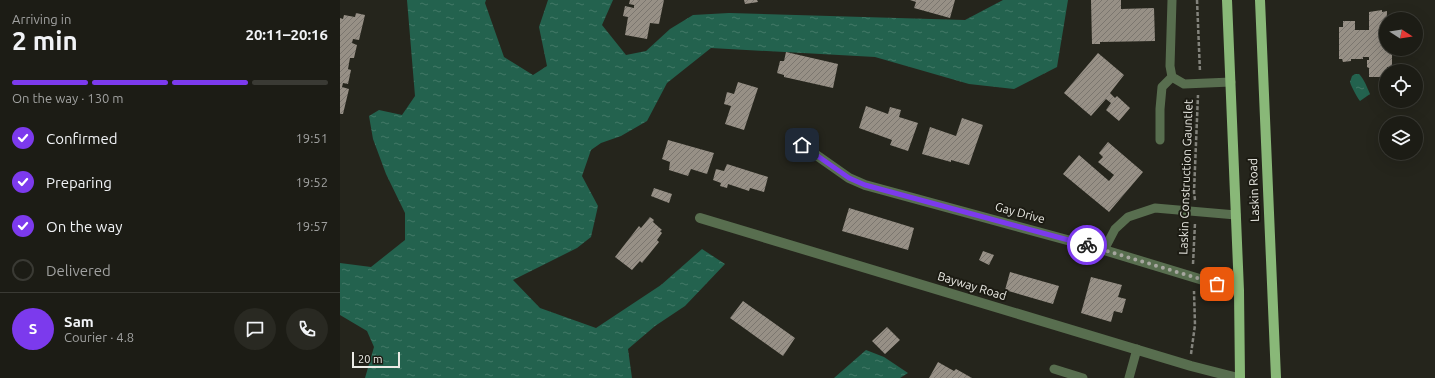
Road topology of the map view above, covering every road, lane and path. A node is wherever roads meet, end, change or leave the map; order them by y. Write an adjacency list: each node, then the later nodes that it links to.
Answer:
1 (1172, 0): 5 (lane)
2 (1197, 0): 7 (path, Laskin Construction Gauntlet)
3 (1227, 0): 6 (main road, Laskin Road)
4 (1260, 0): 22 (main road, Laskin Road)
5 (1172, 77): 7 (lane); 8 (lane)
6 (1231, 82): 7 (lane); 11 (main road, Laskin Road)
7 (1200, 84): 10 (path, Laskin Construction Gauntlet)
8 (1160, 140)
9 (802, 145): 13 (street, Gay Drive)
10 (1196, 212): 11 (lane); 13 (lane); 14 (path, Laskin Construction Gauntlet)
11 (1236, 215): 15 (main road, Laskin Road)
12 (700, 218): 16 (street, Bayway Road)
13 (1104, 250): 14 (street, Gay Drive)
14 (1193, 276): 15 (street, Gay Drive); 17 (path, Laskin Construction Gauntlet)
15 (1239, 291): 21 (main road, Laskin Road)
16 (1137, 350): 17 (street, Bayway Road); 20 (lane)
17 (1191, 366): 21 (street, Bayway Road)
18 (1054, 369): 19 (lane)
19 (1083, 378)
20 (1129, 378)
21 (1239, 378)
22 (1276, 378)

